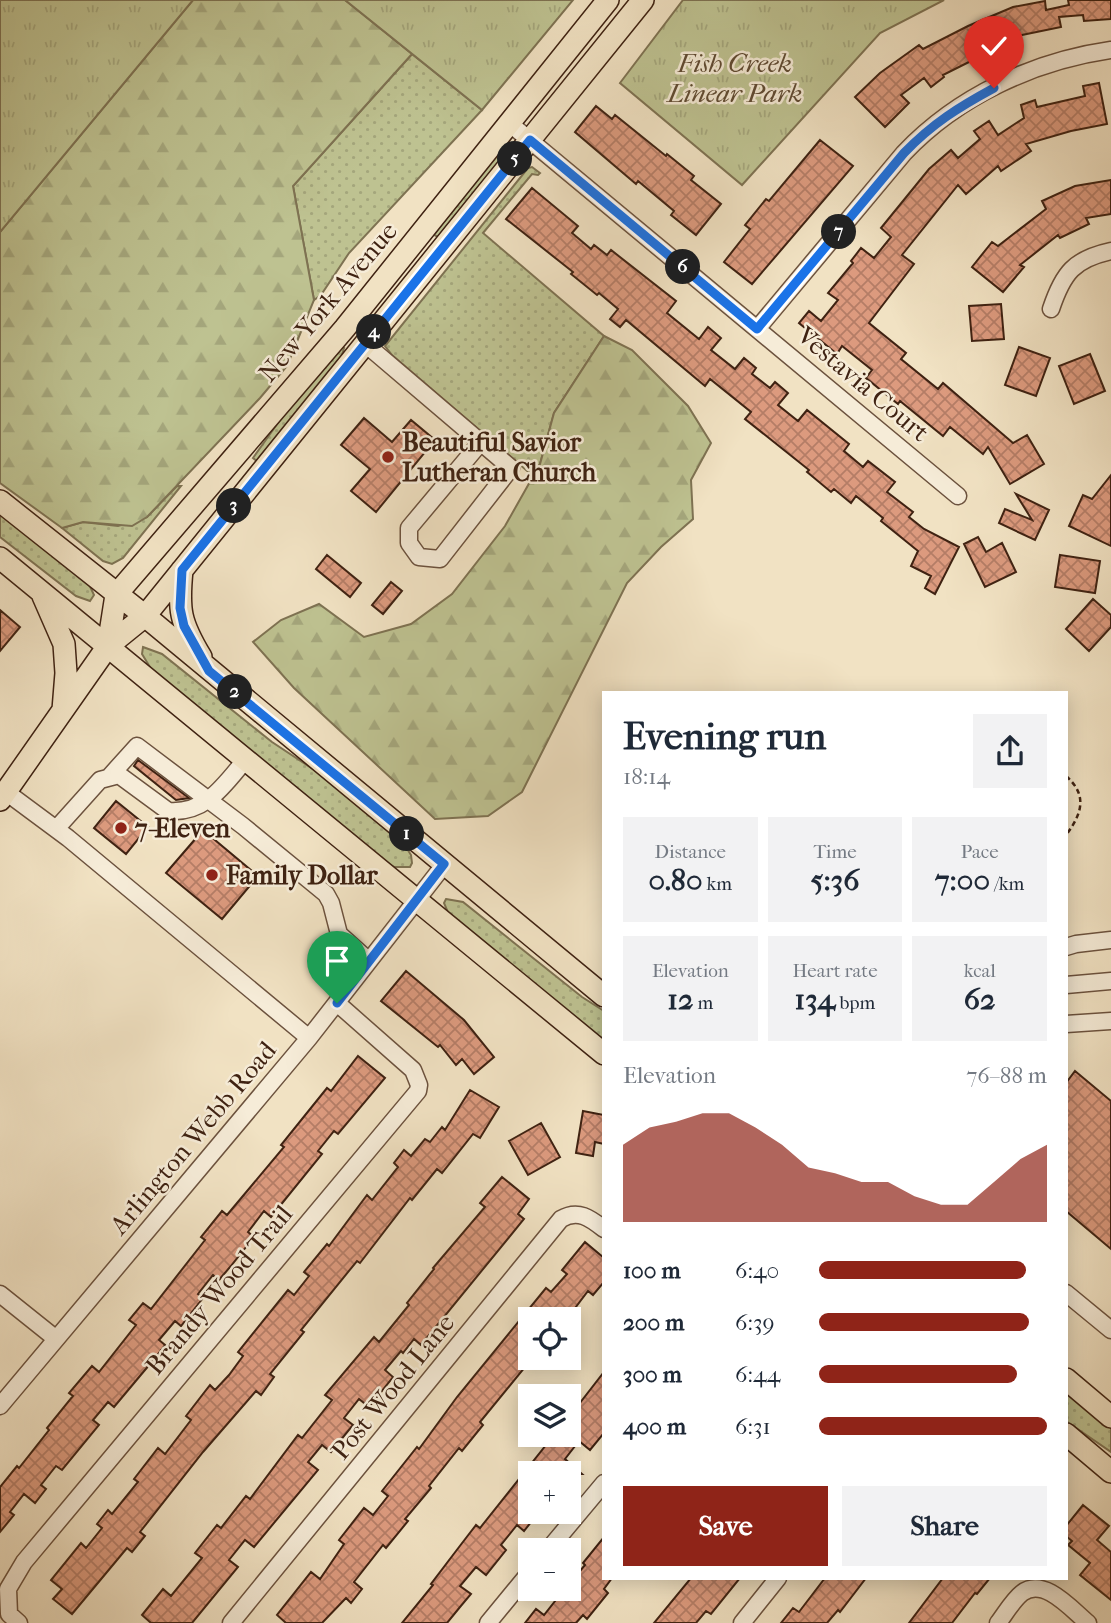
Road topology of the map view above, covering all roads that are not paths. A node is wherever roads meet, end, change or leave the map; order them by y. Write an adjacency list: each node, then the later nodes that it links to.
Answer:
1 (608, 0): 4 (main road, New York Avenue)
2 (643, 0): 5 (main road, New York Avenue)
3 (1111, 50): 9 (street)
4 (509, 123): 5 (street, Vestavia Court); 8 (main road, New York Avenue)
5 (530, 140): 9 (street, Vestavia Court); 10 (main road, New York Avenue)
6 (1111, 251): 7 (street)
7 (1051, 309)
8 (345, 328): 10 (main road); 17 (main road, New York Avenue)
9 (757, 329): 12 (street, Vestavia Court)
10 (365, 344): 11 (street); 15 (main road, New York Avenue)
11 (481, 442): 11 (street)
12 (958, 496)
13 (0, 500): 17 (main road)
14 (0, 558): 16 (main road)
15 (182, 570): 18 (main road, New York Avenue); 20 (main road)
16 (41, 591): 19 (main road); 21 (main road)
17 (116, 594): 18 (main road); 19 (main road, New York Avenue)
18 (145, 616): 19 (main road, New York Avenue); 20 (main road)
19 (108, 646): 21 (main road, New York Avenue); 22 (main road)
20 (209, 671): 27 (main road)
21 (63, 713): 24 (main road, New York Avenue)
22 (246, 760): 25 (street); 28 (main road)
23 (110, 776): 25 (street); 25 (street); 26 (street)
24 (3, 796): 26 (street)
25 (211, 801): 31 (street)
26 (56, 829): 38 (street)
27 (444, 864): 28 (street, Arlington Webb Road); 34 (main road)
28 (416, 900): 31 (street, Arlington Webb Road); 39 (main road)
29 (1111, 940): 30 (street)
30 (1068, 946)
31 (369, 961): 35 (street, Arlington Webb Road)
32 (1111, 981): 33 (street)
33 (1068, 985)
34 (602, 994)
35 (337, 1003): 38 (street, Arlington Webb Road); 54 (street, Brandy Wood Trail)
36 (1111, 1021): 37 (street)
37 (1068, 1024)
38 (309, 1038): 44 (street, Arlington Webb Road)
39 (602, 1052)
40 (602, 1228): 55 (street, Post Wood Lane)
41 (0, 1294): 44 (street)
42 (1068, 1295): 43 (street)
43 (1111, 1330)
44 (55, 1339): 46 (street, Arlington Webb Road)
45 (1068, 1381): 47 (main road)
46 (0, 1406)
47 (1111, 1417)
48 (1068, 1436): 49 (main road)
49 (1111, 1472)
50 (602, 1485): 51 (street)
51 (558, 1538)
52 (776, 1580): 57 (street)
53 (518, 1587): 56 (street)
54 (19, 1623)
55 (231, 1623)
56 (488, 1623)
57 (742, 1623)
58 (998, 1623): 59 (street)
59 (1088, 1623)

